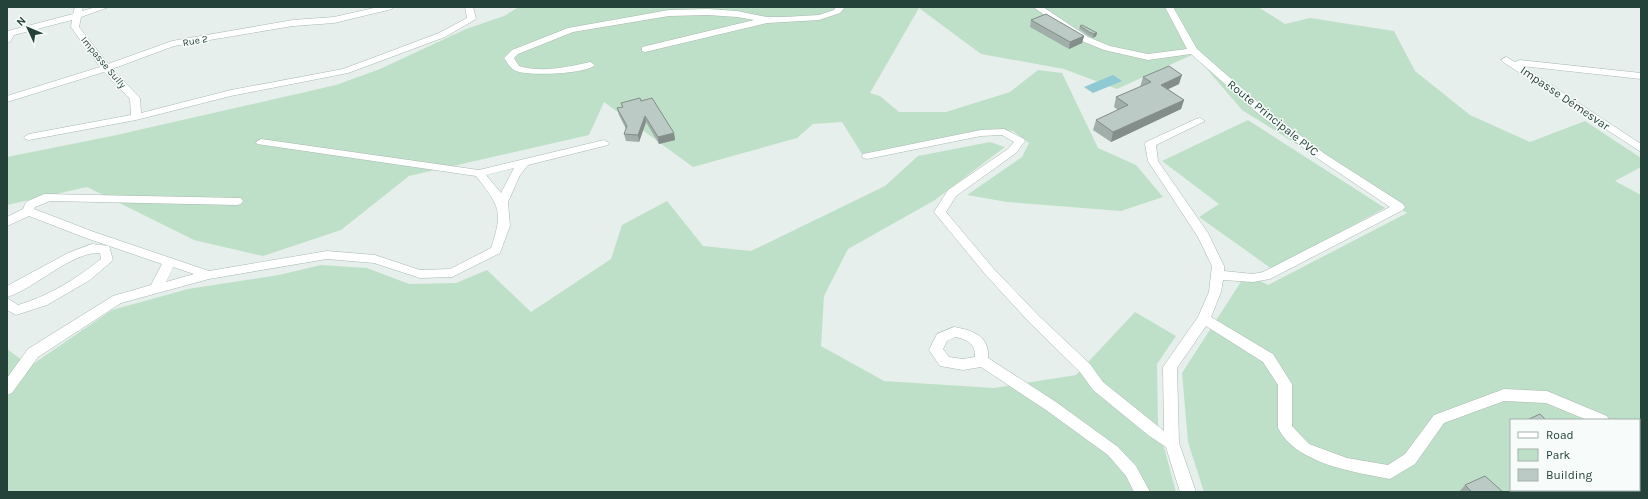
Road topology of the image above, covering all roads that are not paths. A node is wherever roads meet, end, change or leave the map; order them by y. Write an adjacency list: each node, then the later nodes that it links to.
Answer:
1 (105, 7): 7 (street)
2 (389, 7): 13 (street, Rue 2)
3 (469, 7): 16 (street)
4 (841, 7): 8 (street)
5 (1038, 7): 11 (street)
6 (1169, 7): 11 (street, Route Principale PVC)
7 (78, 12): 9 (street); 13 (street, Impasse Sully)
8 (767, 20): 10 (street); 12 (street)
9 (7, 40)
10 (645, 49)
11 (1193, 51): 31 (street, Route Principale PVC)
12 (590, 65)
13 (106, 68): 15 (street, Rue 2); 16 (street, Impasse Sully)
14 (1641, 76): 21 (street, Impasse Démesvar)
15 (7, 99)
16 (136, 117): 18 (street)
17 (1200, 121): 31 (street)
18 (29, 137)
19 (261, 142): 24 (street)
20 (604, 143): 23 (street)
21 (1641, 149)
22 (867, 156): 39 (street)
23 (524, 162): 24 (street); 26 (street)
24 (479, 173): 26 (street)
25 (237, 201): 27 (street)
26 (502, 202): 30 (street)
27 (28, 211): 28 (street); 29 (street)
28 (7, 222)
29 (169, 262): 30 (street); 32 (street)
30 (208, 275): 32 (street)
31 (1217, 275): 35 (street)
32 (156, 289): 37 (street)
33 (7, 292): 34 (street)
34 (7, 303)
35 (1204, 319): 38 (street); 39 (street)
36 (981, 360): 40 (street)
37 (7, 389)
38 (1600, 419)
39 (1172, 443): 41 (street)
40 (1142, 492)
41 (1188, 492)

